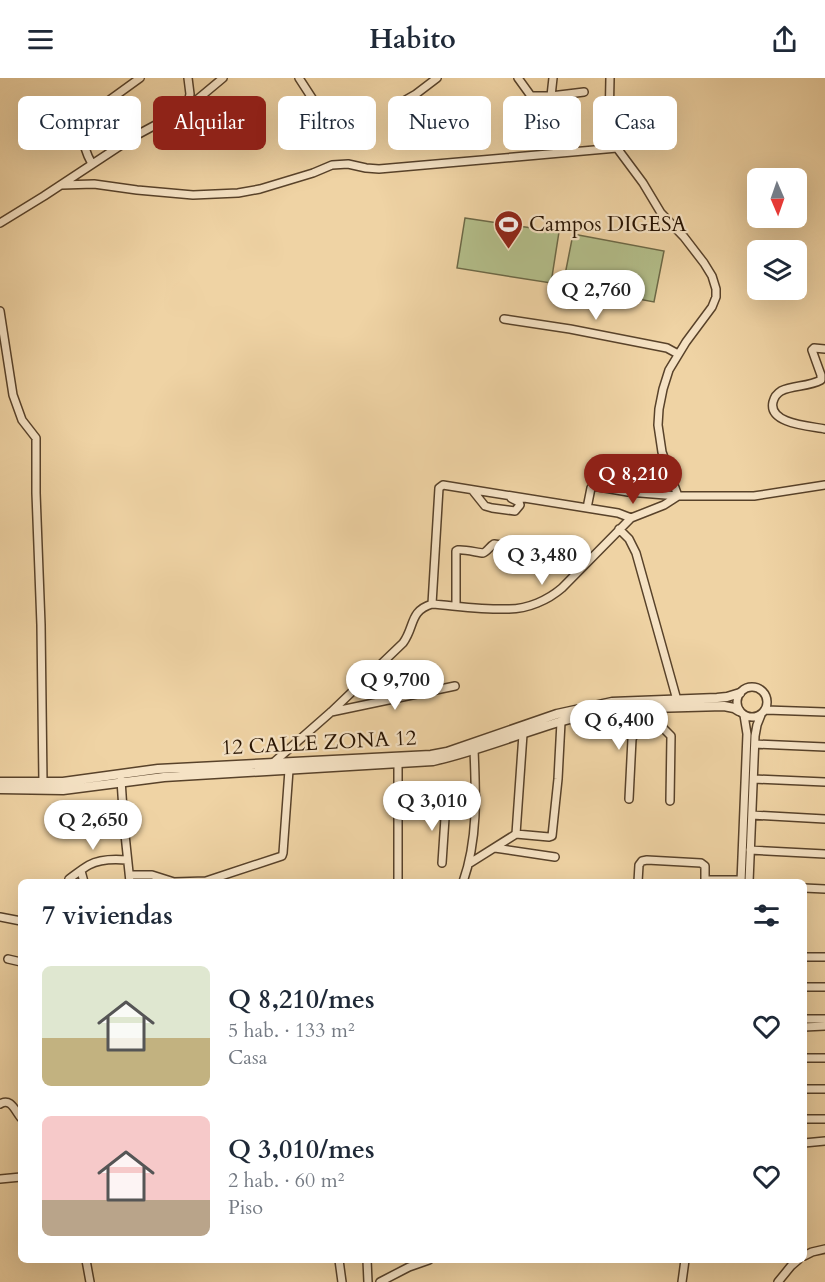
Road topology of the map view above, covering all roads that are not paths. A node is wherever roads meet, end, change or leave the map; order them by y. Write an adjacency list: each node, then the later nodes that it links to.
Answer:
1 (140, 78): 20 (street)
2 (188, 78): 10 (street)
3 (223, 78): 11 (street)
4 (299, 78): 12 (street)
5 (437, 78): 13 (street)
6 (518, 78): 14 (street)
7 (553, 78): 15 (street)
8 (610, 78): 16 (street)
9 (584, 92): 15 (street)
10 (190, 96)
11 (201, 96)
12 (311, 96)
13 (412, 96)
14 (531, 96)
15 (552, 96)
16 (610, 96)
17 (153, 126): 20 (street)
18 (601, 150): 21 (street)
19 (618, 150): 27 (street)
20 (92, 164): 21 (street)
21 (62, 185): 22 (street)
22 (0, 223)
23 (0, 311): 25 (street)
24 (504, 319): 27 (street)
25 (2, 340): 60 (street)
26 (825, 349): 28 (street)
27 (678, 354): 32 (street)
28 (825, 429)
29 (825, 485): 32 (street)
30 (473, 491): 31 (street); 31 (street); 37 (street)
31 (508, 496): 33 (street)
32 (678, 496): 33 (street); 34 (street)
33 (586, 508): 34 (street)
34 (631, 518): 35 (street)
35 (619, 529): 36 (street); 41 (street)
36 (584, 565): 38 (street); 38 (street)
37 (432, 604): 38 (street); 43 (street)
38 (456, 606)
39 (455, 687): 43 (street)
40 (740, 693): 41 (street, 12 CALLE ZONA 12); 44 (street); 46 (street)
41 (677, 700): 51 (street, 12 CALLE ZONA 12)
42 (653, 708): 46 (street, 12 CALLE ZONA 12); 47 (street); 48 (street, 12 CALLE ZONA 12)
43 (331, 712): 54 (street)
44 (764, 712): 45 (street); 46 (street); 50 (street)
45 (825, 712)
46 (742, 713): 85 (street)
47 (653, 721): 63 (street); 64 (street)
48 (561, 722): 49 (street, 12 CALLE ZONA 12); 67 (street)
49 (523, 734): 51 (street, 12 CALLE ZONA 12); 67 (street)
50 (754, 744): 52 (street); 57 (street)
51 (473, 747): 53 (street, 12 CALLE ZONA 12); 54 (street, 12 CALLE ZONA 12); 62 (street)
52 (825, 747)
53 (398, 763): 55 (street, 12 CALLE ZONA 12); 81 (street)
54 (273, 767): 55 (street, 12 CALLE ZONA 12); 56 (street, 12 CALLE ZONA 12)
55 (289, 770): 80 (street)
56 (121, 779): 60 (street, 12 CALLE ZONA 12); 61 (street, 12 CALLE ZONA 12); 72 (street)
57 (754, 779): 59 (street); 65 (street)
58 (0, 782): 60 (street, 12 CALLE ZONA 12)
59 (825, 782)
60 (43, 783)
61 (0, 789)
62 (476, 797): 73 (street); 74 (street)
63 (629, 799)
64 (670, 801)
65 (752, 815): 66 (street); 69 (street)
66 (825, 819)
67 (516, 834): 68 (street)
68 (495, 848): 71 (street); 73 (street)
69 (750, 850): 70 (street); 86 (street)
70 (825, 854)
71 (555, 857)
72 (127, 860): 75 (street); 78 (street)
73 (470, 862): 82 (street)
74 (442, 863)
75 (81, 871): 76 (street); 77 (street)
76 (69, 879)
77 (83, 879)
78 (130, 879): 79 (street)
79 (165, 879)
80 (212, 879)
81 (398, 879)
82 (464, 879)
83 (638, 879): 84 (street)
84 (705, 879)
85 (743, 879)
86 (743, 879)
87 (807, 888): 88 (street)
88 (825, 889)
89 (0, 917): 90 (street)
90 (18, 920)
91 (807, 957): 92 (street)
92 (825, 957)
93 (8, 960): 94 (street)
94 (18, 962)
95 (807, 987): 96 (street)
96 (825, 987)
97 (807, 1019): 98 (street)
98 (825, 1019)
99 (807, 1026): 100 (street)
100 (825, 1026)
101 (807, 1058): 102 (street)
102 (825, 1058)
103 (807, 1089): 104 (street)
104 (825, 1089)
105 (0, 1104): 106 (street)
106 (18, 1114)
107 (807, 1119): 108 (street)
108 (825, 1119)
109 (825, 1141): 110 (street)
110 (807, 1143)
111 (18, 1177): 112 (street)
112 (0, 1179)
113 (825, 1249): 114 (street)
114 (807, 1254)
115 (87, 1263): 121 (street)
116 (339, 1263): 122 (street)
117 (367, 1263): 123 (street)
118 (685, 1263): 125 (street)
119 (794, 1263): 126 (street)
120 (409, 1264): 124 (street)
121 (90, 1282)
122 (342, 1282)
123 (369, 1282)
124 (380, 1282)
125 (682, 1282)
126 (778, 1282)

